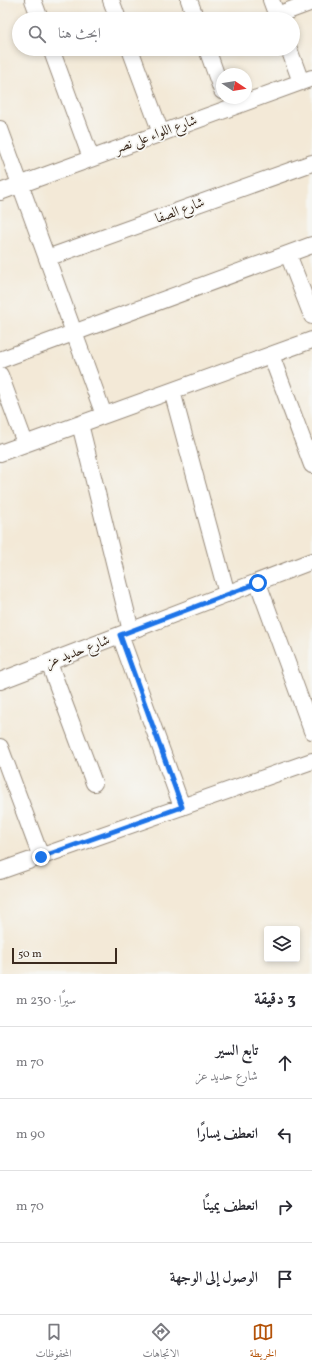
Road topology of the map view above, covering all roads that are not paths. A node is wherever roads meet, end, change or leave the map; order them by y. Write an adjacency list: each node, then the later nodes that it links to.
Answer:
1 (33, 0): 6 (street)
2 (111, 0): 7 (street)
3 (189, 0): 8 (street)
4 (312, 2): 5 (street)
5 (275, 11)
6 (37, 12)
7 (115, 12)
8 (193, 12)
9 (54, 56): 19 (street)
10 (133, 56): 18 (street)
11 (210, 56): 13 (street)
12 (293, 56): 14 (street)
13 (216, 74)
14 (307, 80): 15 (street, شارع اللواء على نصر)
15 (252, 96)
16 (224, 104): 18 (street, شارع اللواء على نصر)
17 (0, 128): 21 (street)
18 (161, 133): 19 (street, شارع اللواء على نصر)
19 (91, 158): 21 (street, شارع اللواء على نصر)
20 (312, 163): 25 (street, شارع الصفا)
21 (20, 184): 22 (street, شارع اللواء على نصر); 25 (street)
22 (0, 192)
23 (312, 245): 24 (street)
24 (288, 254): 26 (street); 27 (street)
25 (47, 258): 27 (street)
26 (312, 316)
27 (74, 333): 30 (street); 33 (street)
28 (312, 340): 29 (street)
29 (271, 355): 32 (street); 37 (street)
30 (0, 360)
31 (0, 375): 35 (street)
32 (172, 391): 33 (street); 40 (street)
33 (104, 415): 34 (street)
34 (80, 424): 35 (street); 41 (street)
35 (25, 444): 36 (street)
36 (0, 453)
37 (312, 465)
38 (312, 561): 39 (street, شارع حديد عز)
39 (258, 583): 40 (street, شارع حديد عز); 44 (street)
40 (227, 594): 41 (street, شارع حديد عز)
41 (125, 633): 42 (street, شارع حديد عز); 48 (street)
42 (49, 663): 43 (street, شارع حديد عز); 47 (street)
43 (0, 681)
44 (312, 731)
45 (0, 747): 49 (street)
46 (312, 761): 48 (street)
47 (94, 783)
48 (182, 807): 49 (street)
49 (41, 857): 50 (street)
50 (0, 871)

